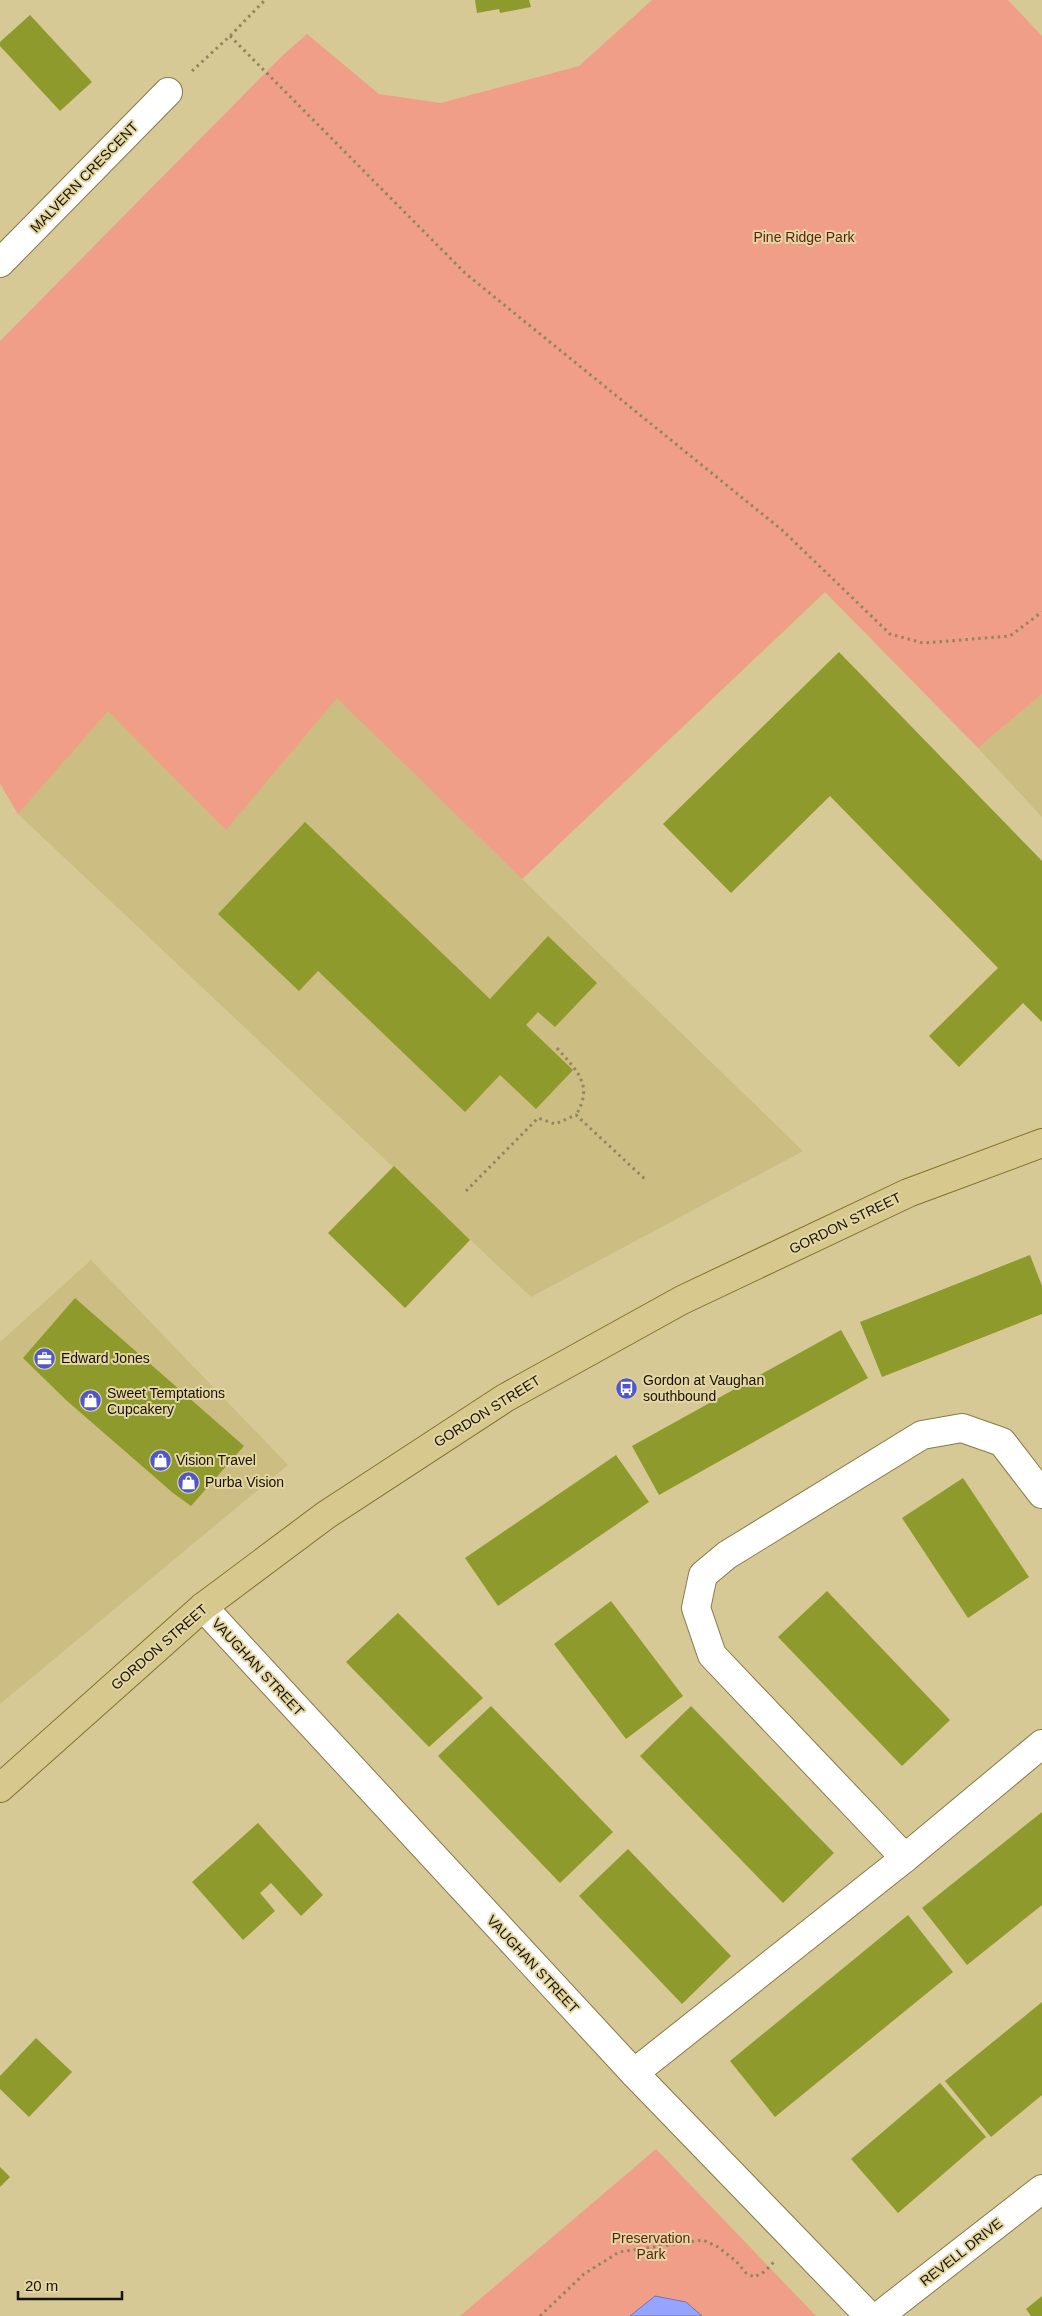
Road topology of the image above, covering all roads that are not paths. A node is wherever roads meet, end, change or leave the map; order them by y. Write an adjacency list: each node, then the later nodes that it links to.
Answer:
1 (168, 92): 2 (street, MALVERN CRESCENT)
2 (4, 252)
3 (1042, 1143): 5 (main road, GORDON STREET)
4 (1042, 1494): 8 (street)
5 (203, 1607): 7 (main road, GORDON STREET); 9 (street, VAUGHAN STREET)
6 (1042, 1744): 8 (street)
7 (0, 1788)
8 (904, 1858): 9 (street)
9 (634, 2073): 11 (street, VAUGHAN STREET)
10 (1042, 2189): 12 (street, REVELL DRIVE)
11 (869, 2316)
12 (879, 2316)

